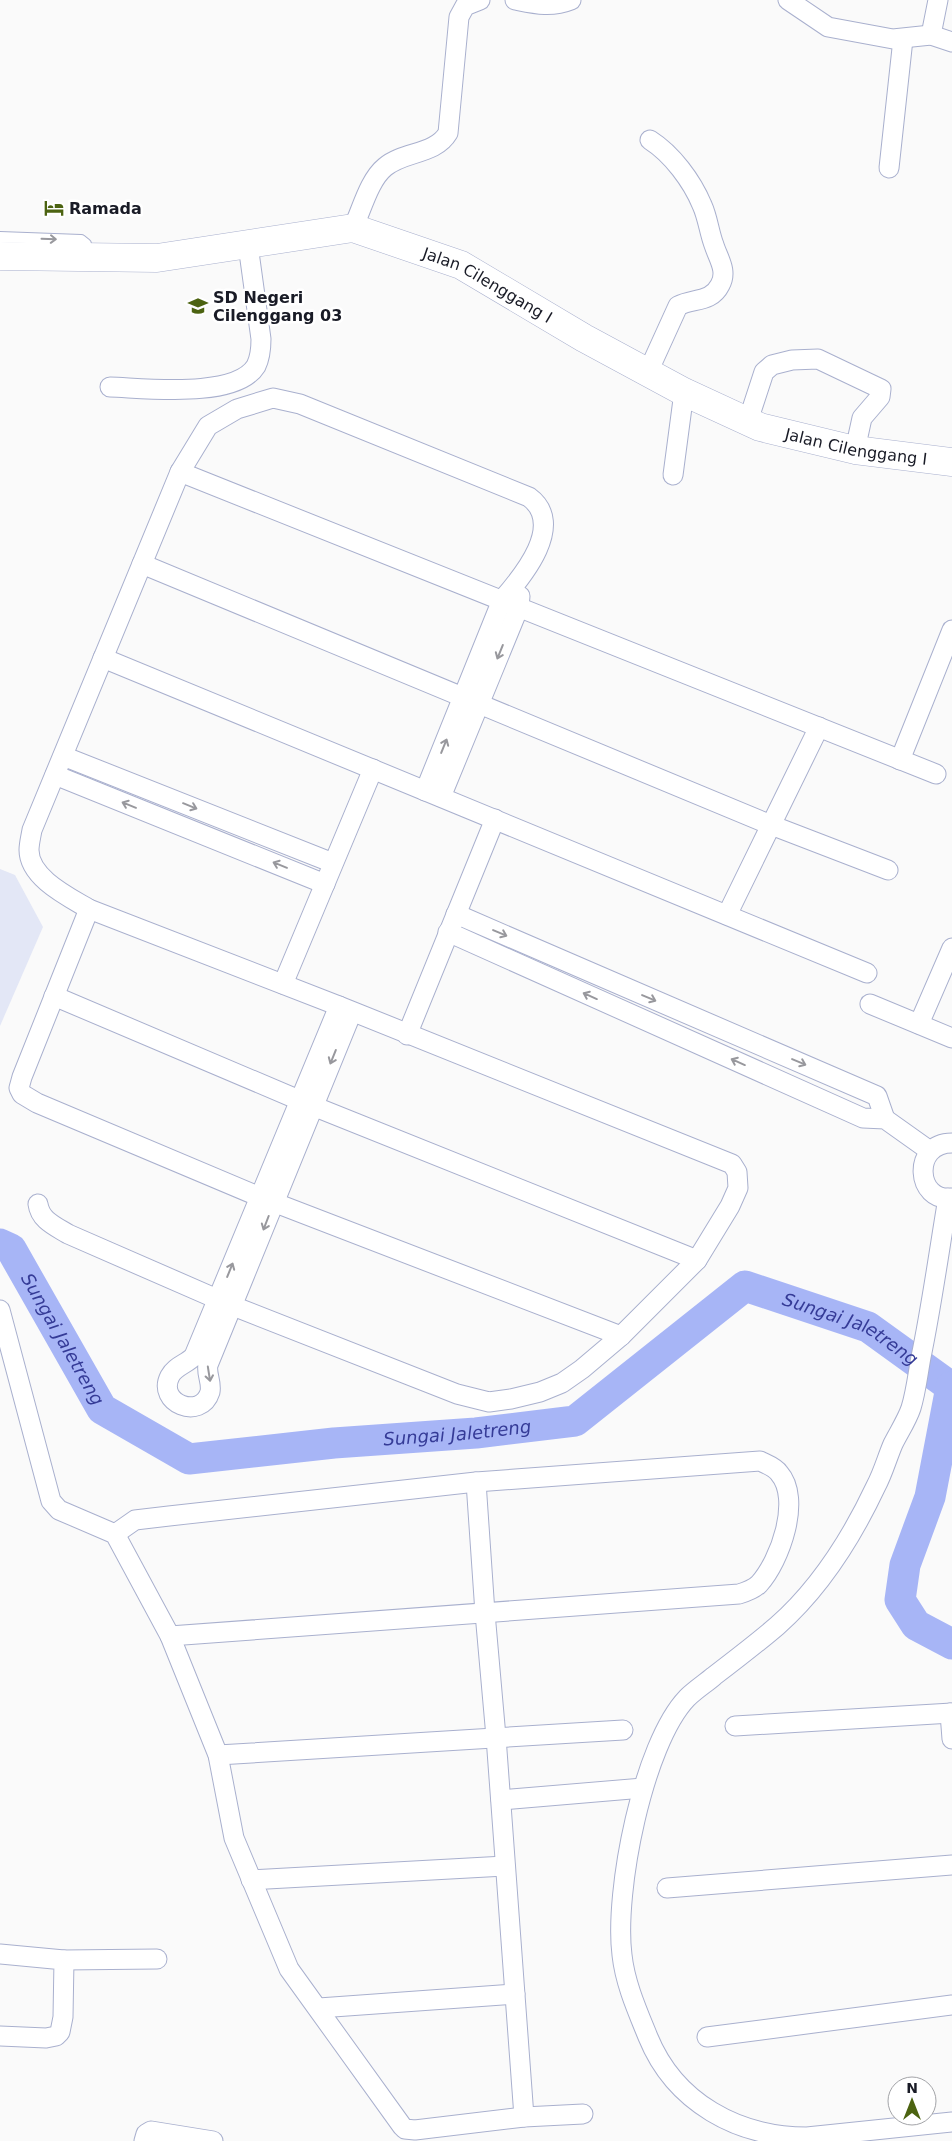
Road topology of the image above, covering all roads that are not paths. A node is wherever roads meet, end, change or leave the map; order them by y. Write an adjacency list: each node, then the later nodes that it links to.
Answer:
1 (480, 0): 11 (street)
2 (515, 0): 3 (street)
3 (571, 0)
4 (788, 0): 7 (street)
5 (938, 0): 6 (street)
6 (931, 35): 7 (street); 8 (street)
7 (903, 39): 10 (street)
8 (952, 42)
9 (650, 140): 16 (street)
10 (889, 168)
11 (353, 228): 13 (street, Jalan Cilenggang I); 16 (street, Jalan Cilenggang I)
12 (0, 237): 15 (lane, one-way to 15)
13 (248, 245): 15 (street, Jalan Cilenggang I); 17 (street)
14 (0, 256): 15 (street, Jalan Cilenggang I)
15 (88, 258)
16 (648, 372): 18 (street, Jalan Cilenggang I)
17 (110, 387)
18 (684, 392): 19 (street, Jalan Cilenggang I); 23 (street)
19 (748, 421): 20 (street, Jalan Cilenggang I); 20 (street)
20 (855, 450): 21 (street, Jalan Cilenggang I)
21 (952, 462)
22 (180, 472): 24 (street); 25 (street); 25 (street)
23 (673, 475)
24 (142, 564): 27 (street); 28 (street)
25 (510, 604): 28 (street); 29 (street)
26 (952, 630): 31 (street)
27 (103, 658): 30 (street); 32 (street)
28 (471, 701): 35 (street); 37 (street)
29 (819, 727): 31 (street); 37 (street)
30 (63, 756): 34 (street); 38 (street, one-way to 38)
31 (900, 760): 33 (street)
32 (373, 769): 35 (street); 38 (street)
33 (936, 774)
34 (55, 775): 40 (street, one-way to 34); 41 (street)
35 (433, 794): 36 (street)
36 (494, 820): 42 (street); 43 (street)
37 (771, 825): 39 (street); 43 (street)
38 (334, 863): 40 (street)
39 (888, 870)
40 (325, 884): 47 (street)
41 (89, 909): 47 (street); 48 (street)
42 (456, 914): 44 (street); 55 (street, one-way to 55)
43 (727, 915): 46 (street)
44 (448, 932): 52 (street); 55 (street, one-way to 44)
45 (952, 948): 51 (street)
46 (867, 973)
47 (283, 984): 50 (street)
48 (54, 996): 54 (street); 59 (street)
49 (870, 1004): 51 (street)
50 (345, 1009): 52 (street); 54 (street)
51 (919, 1024): 53 (street)
52 (407, 1035): 61 (street)
53 (952, 1038)
54 (307, 1104): 59 (street); 61 (street)
55 (885, 1120): 57 (street)
56 (952, 1144): 57 (street)
57 (930, 1151): 58 (street)
58 (950, 1198): 75 (street)
59 (267, 1199): 62 (street); 64 (street)
60 (38, 1204): 62 (street)
61 (697, 1260): 64 (street)
62 (225, 1303): 62 (street, one-way to 62); 64 (street)
63 (0, 1310): 66 (street)
64 (621, 1336)
65 (476, 1482): 66 (street); 67 (street); 67 (street)
66 (116, 1534): 68 (street)
67 (484, 1613): 68 (street); 72 (street)
68 (170, 1636): 74 (street)
69 (951, 1713): 70 (street); 73 (street)
70 (735, 1726)
71 (623, 1730): 72 (street)
72 (496, 1737): 74 (street); 76 (street)
73 (952, 1739)
74 (218, 1755): 79 (street)
75 (643, 1788): 76 (street); 91 (street)
76 (501, 1800): 78 (street)
77 (952, 1865): 80 (street)
78 (505, 1866): 79 (street); 84 (street)
79 (251, 1880): 86 (street)
80 (667, 1888)
81 (0, 1954): 83 (street)
82 (157, 1959): 83 (street)
83 (64, 1960): 87 (street)
84 (515, 1994): 86 (street); 90 (street)
85 (952, 2004): 88 (street)
86 (319, 2008): 90 (street)
87 (0, 2036)
88 (707, 2037)
89 (583, 2114): 90 (street)
90 (524, 2117)
91 (952, 2122)
92 (145, 2137): 93 (street)
93 (213, 2141)

